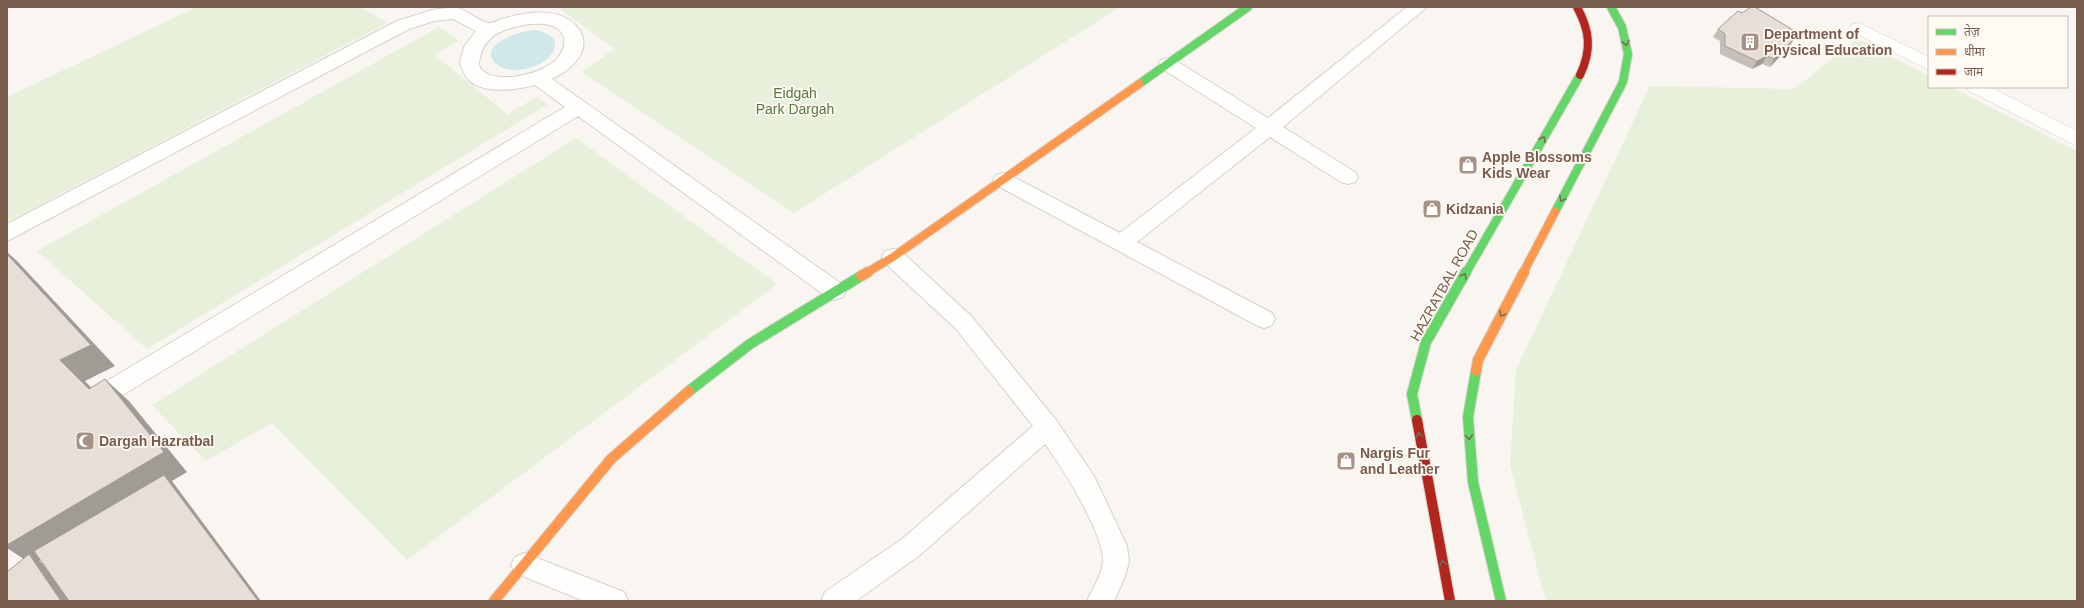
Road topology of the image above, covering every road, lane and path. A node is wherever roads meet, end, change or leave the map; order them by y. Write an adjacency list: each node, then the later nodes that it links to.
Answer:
1 (1248, 7): 8 (main road)
2 (1418, 7): 12 (street)
3 (1577, 7): 28 (main road, HAZRATBAL ROAD, one-way to 3)
4 (1611, 7): 29 (main road, one-way to 29)
5 (1859, 28): 7 (lane)
6 (490, 31): 9 (street); 9 (street); 16 (street)
7 (1928, 63)
8 (1168, 64): 12 (street); 15 (main road)
9 (539, 79): 11 (street)
10 (1977, 88): 13 (lane)
11 (579, 107): 19 (street); 21 (street)
12 (1270, 127): 14 (street); 17 (street)
13 (2077, 139)
14 (1348, 177)
15 (1003, 180): 17 (street); 18 (main road)
16 (7, 233)
17 (1121, 243): 20 (street)
18 (893, 257): 19 (main road); 22 (street)
19 (835, 291): 23 (main road)
20 (1264, 319)
21 (110, 391)
22 (1048, 427): 26 (street); 27 (street)
23 (524, 565): 24 (main road); 25 (street)
24 (494, 601)
25 (615, 601)
26 (834, 601)
27 (1100, 601)
28 (1450, 601)
29 (1501, 601)

